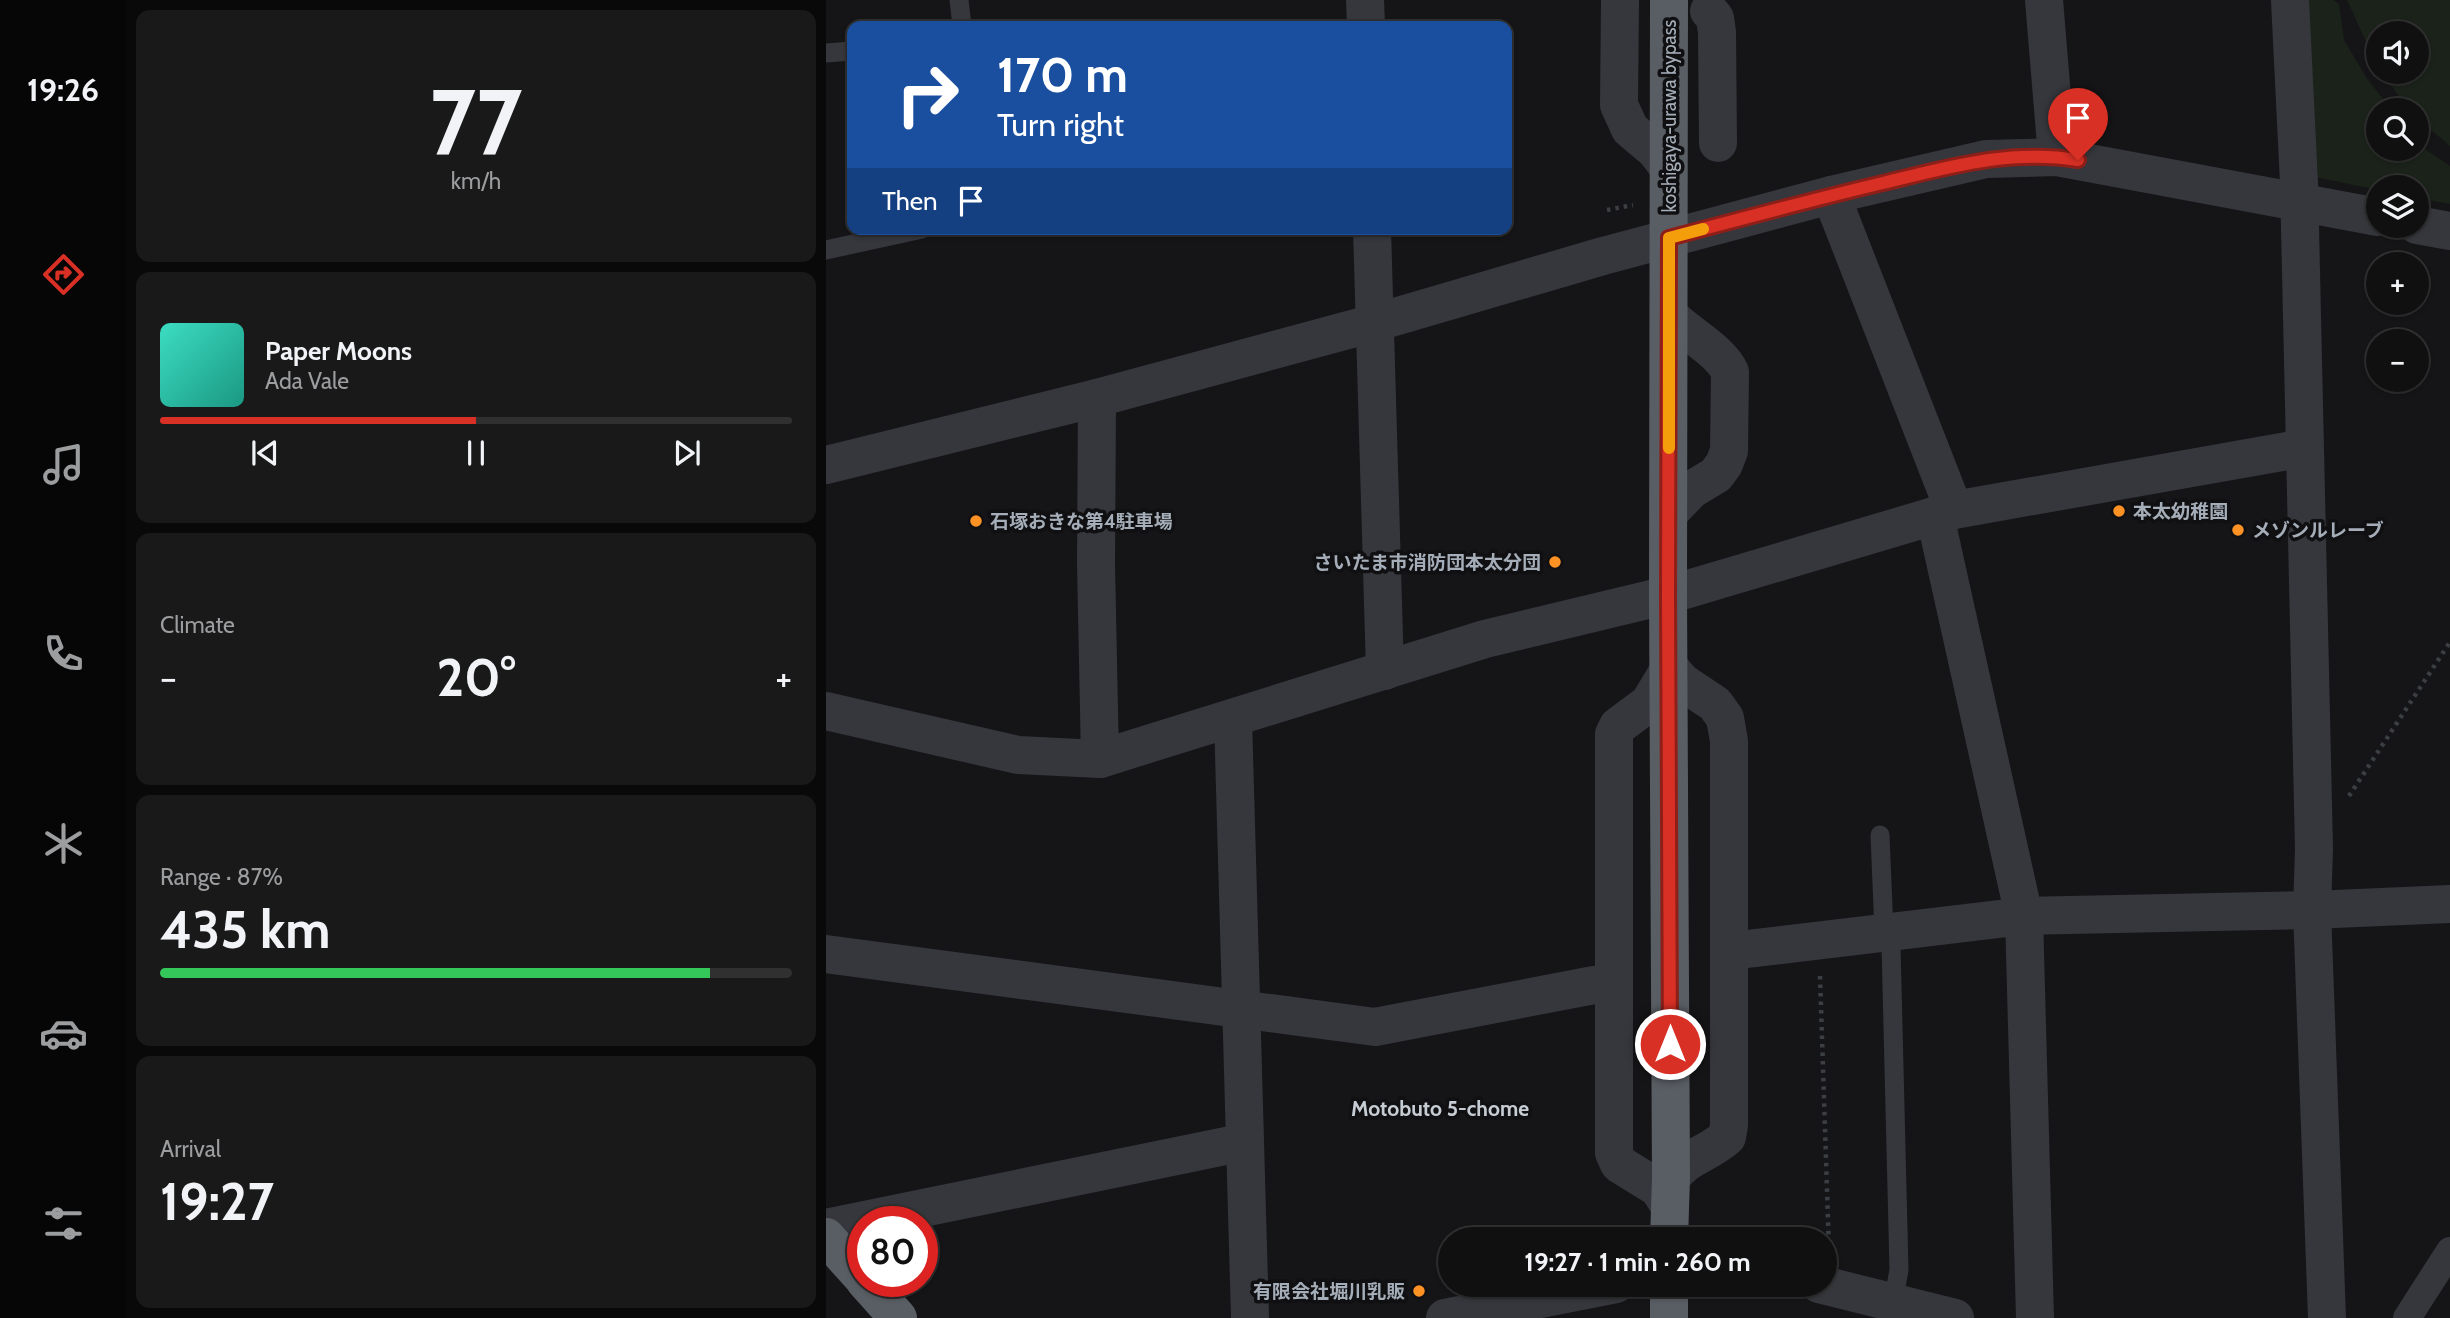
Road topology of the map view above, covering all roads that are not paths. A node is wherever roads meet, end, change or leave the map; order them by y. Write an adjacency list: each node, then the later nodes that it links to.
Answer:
1 (959, 0): 8 (lane)
2 (1365, 0): 9 (street)
3 (1620, 0): 14 (street)
4 (2044, 0): 13 (street)
5 (2290, 0): 16 (street)
6 (1711, 6): 7 (street); 12 (street)
7 (1669, 16): 14 (highway, koshigaya-urawa bypass)
8 (961, 21)
9 (1366, 21)
10 (847, 51): 11 (lane)
11 (826, 52)
12 (1718, 143)
13 (2057, 157): 15 (street); 16 (street)
14 (1668, 167): 22 (highway, koshigaya-urawa bypass)
15 (1831, 195): 22 (street); 30 (street)
16 (2299, 201): 17 (street); 27 (street)
17 (2366, 215)
18 (2429, 227): 19 (street)
19 (2450, 231)
20 (895, 235): 23 (lane)
21 (1372, 235): 25 (street)
22 (1669, 238): 24 (highway, koshigaya-urawa bypass); 25 (street)
23 (826, 250)
24 (1669, 315): 29 (highway, koshigaya-urawa bypass); 29 (street)
25 (1374, 323): 26 (street); 33 (street)
26 (1097, 398): 28 (street); 36 (street)
27 (2304, 448): 30 (street); 39 (street)
28 (826, 465)
29 (1669, 513): 31 (highway, koshigaya-urawa bypass)
30 (1945, 513): 31 (street); 40 (street)
31 (1668, 595): 32 (highway, koshigaya-urawa bypass); 33 (street)
32 (1670, 668): 42 (street); 44 (street); 47 (highway, koshigaya-urawa bypass)
33 (1385, 671): 35 (street)
34 (826, 711): 36 (street)
35 (1233, 718): 36 (street); 45 (street)
36 (1100, 760)
37 (1880, 835): 41 (lane)
38 (2450, 904): 39 (street)
39 (2312, 910): 40 (street); 63 (street)
40 (2024, 916): 41 (street); 62 (street)
41 (1884, 932): 42 (street); 56 (lane)
42 (1730, 951): 47 (street)
43 (826, 954): 45 (street)
44 (1613, 984): 45 (street); 47 (street)
45 (1241, 1009): 46 (street)
46 (1245, 1143): 48 (street); 58 (street)
47 (1676, 1214)
48 (826, 1228)
49 (826, 1237): 51 (highway)
50 (2450, 1251): 64 (street)
51 (847, 1261)
52 (1837, 1289): 56 (street)
53 (879, 1297): 57 (highway)
54 (1551, 1297): 59 (street)
55 (1669, 1297): 60 (highway)
56 (1893, 1303): 61 (street)
57 (898, 1318)
58 (1250, 1318)
59 (1445, 1318)
60 (1669, 1318)
61 (1955, 1318)
62 (2035, 1318)
63 (2328, 1318)
64 (2407, 1318)

